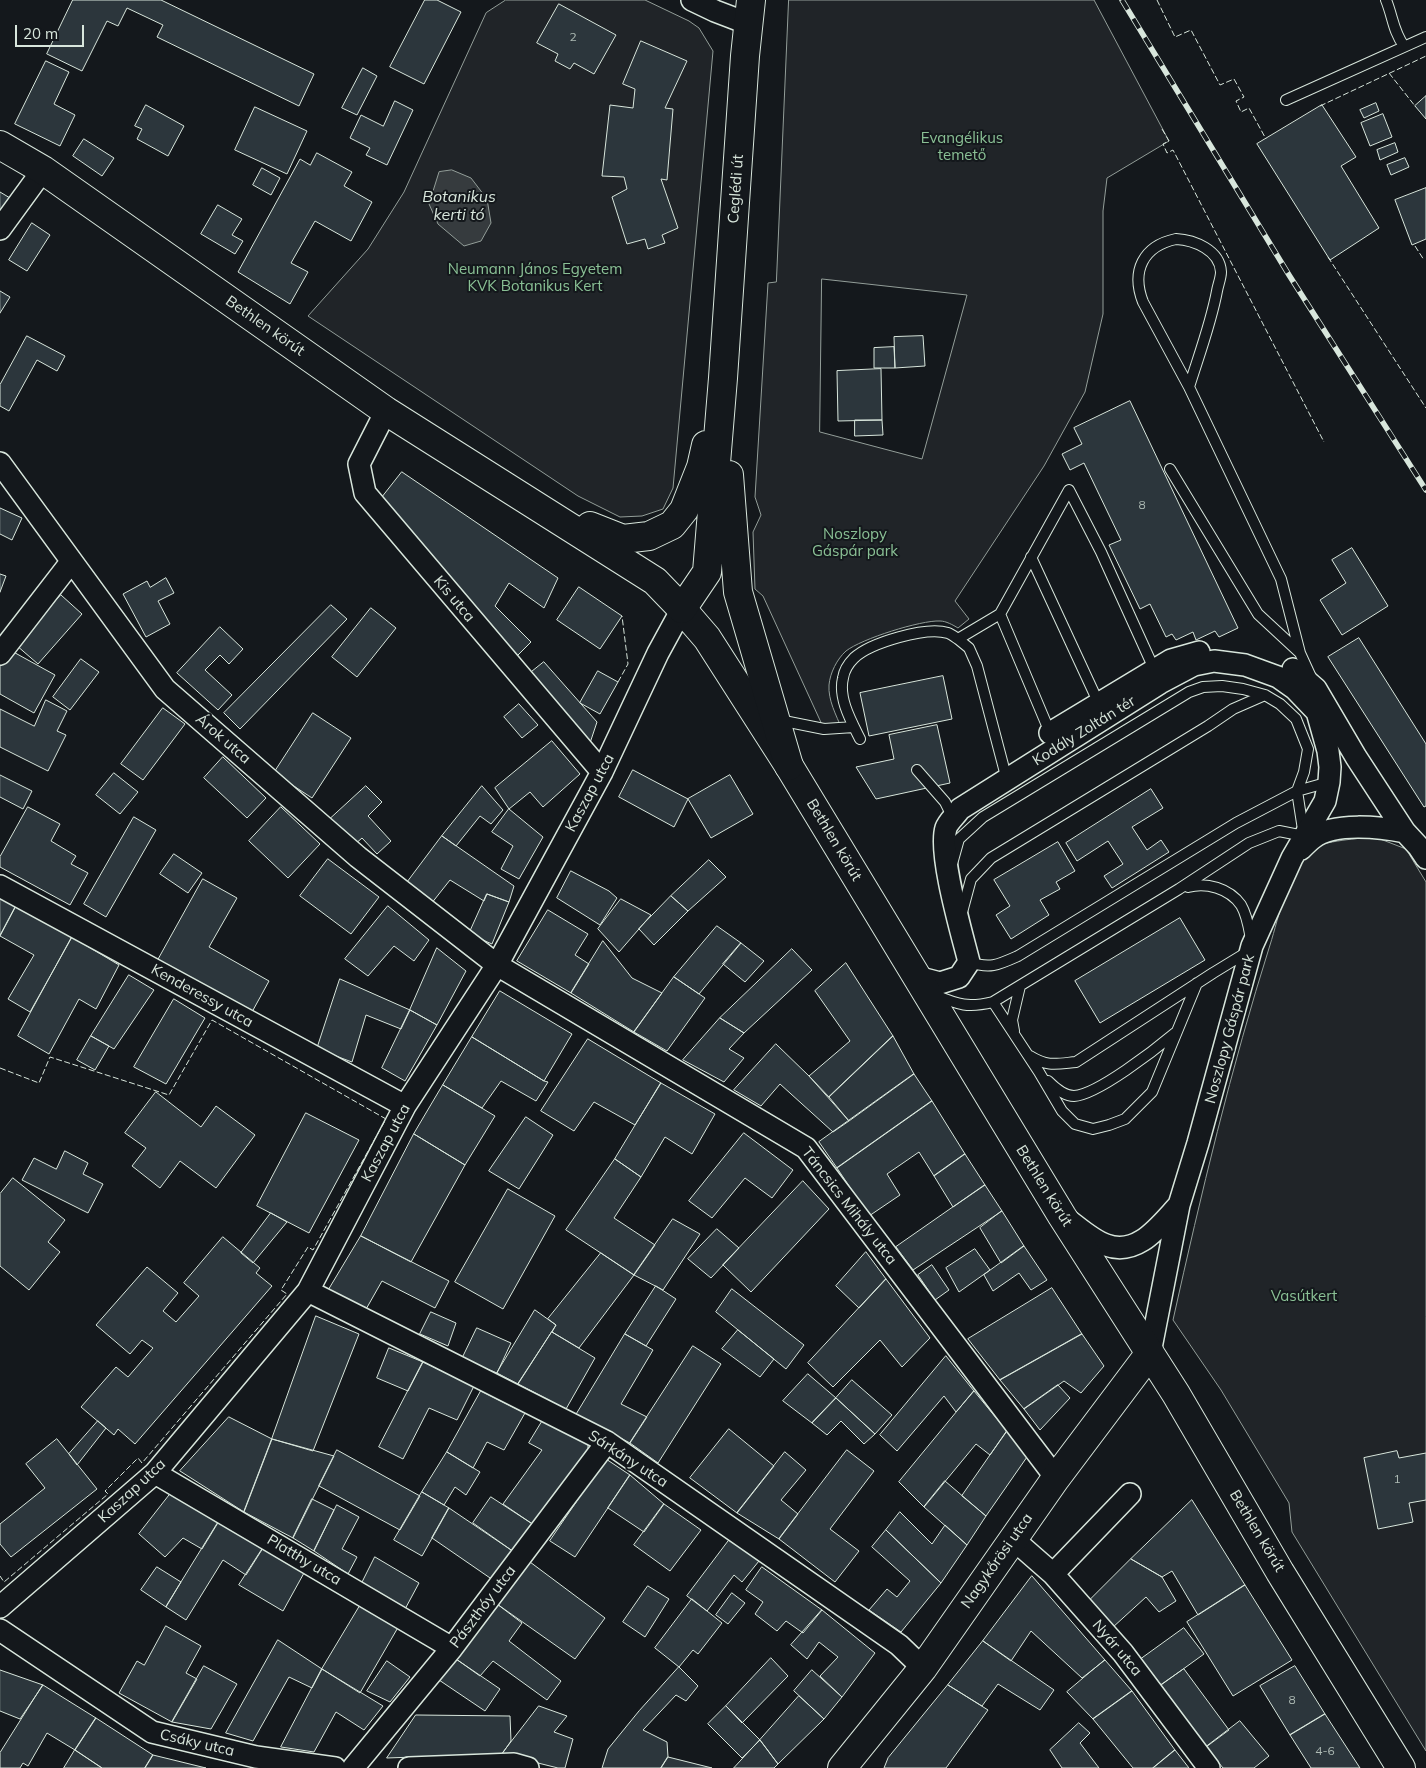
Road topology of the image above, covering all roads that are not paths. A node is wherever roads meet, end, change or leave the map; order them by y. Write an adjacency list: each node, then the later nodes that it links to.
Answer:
1 (692, 0): 3 (street)
2 (1386, 0): 5 (lane)
3 (750, 12): 10 (main road, Ceglédi út)
4 (1426, 37): 5 (lane)
5 (1404, 46): 6 (lane)
6 (1286, 100)
7 (0, 145): 8 (main road, Bethlen körút)
8 (43, 170): 9 (street); 12 (main road, Bethlen körút)
9 (0, 229)
10 (723, 378): 15 (main road); 18 (main road); 30 (main road)
11 (1189, 387): 11 (lane); 21 (lane)
12 (386, 411): 15 (main road, Bethlen körút); 38 (street, Kis utca)
13 (0, 464): 17 (street, Árok utca)
14 (1170, 469): 21 (lane)
15 (532, 503): 18 (main road, Bethlen körút)
16 (1031, 557): 19 (lane); 24 (lane); 27 (lane)
17 (71, 562): 22 (street); 53 (street, Árok utca)
18 (682, 610): 36 (main road, Bethlen körút); 38 (street, Kaszap utca)
19 (1000, 614): 20 (lane); 34 (lane)
20 (958, 639): 31 (lane); 39 (lane)
21 (1300, 653): 25 (lane)
22 (0, 654)
23 (1280, 663): 24 (street, Kodály Zoltán tér); 25 (street, Kodály Zoltán tér); 28 (street, Kodály Zoltán tér)
24 (1157, 676): 27 (street, Kodály Zoltán tér); 28 (street, Kodály Zoltán tér)
25 (1316, 689): 28 (lane); 35 (street, Kodály Zoltán tér)
26 (1265, 696): 29 (lane); 47 (lane); 50 (lane)
27 (1102, 711): 34 (street, Kodály Zoltán tér)
28 (1317, 712): 32 (street, Kodály Zoltán tér)
29 (1296, 719): 32 (lane); 41 (lane)
30 (776, 720): 31 (lane); 36 (main road)
31 (854, 727): 33 (lane)
32 (1325, 735): 35 (street, Kodály Zoltán tér); 40 (street, Kodály Zoltán tér)
33 (860, 739)
34 (1053, 741): 39 (street, Kodály Zoltán tér)
35 (1356, 757): 43 (street, Kodály Zoltán tér)
36 (790, 766): 54 (main road, Bethlen körút)
37 (917, 770): 42 (lane)
38 (602, 772): 53 (street, Kaszap utca)
39 (1007, 780): 42 (street, Kodály Zoltán tér)
40 (1329, 782): 41 (lane); 44 (street, Kodály Zoltán tér)
41 (1296, 791): 44 (lane); 52 (lane)
42 (949, 810): 47 (street, Kodály Zoltán tér)
43 (1405, 832): 45 (street); 46 (street, Kodály Zoltán tér)
44 (1304, 836): 45 (street, Noszlopy Gáspár park); 49 (lane)
45 (1292, 858): 51 (street, Noszlopy Gáspár park)
46 (1426, 858)
47 (949, 877): 50 (street, Kodály Zoltán tér)
48 (0, 886): 62 (street, Kenderessy utca)
49 (1180, 889): 51 (lane); 56 (lane)
50 (959, 924): 52 (street, Kodály Zoltán tér)
51 (1252, 948): 55 (lane); 63 (street, Noszlopy Gáspár park)
52 (969, 962): 54 (street)
53 (497, 965): 62 (street, Kaszap utca); 69 (street, Táncsics Mihály utca)
54 (921, 983): 57 (lane); 64 (main road, Bethlen körút)
55 (1197, 983): 58 (lane); 60 (lane)
56 (1020, 986): 57 (lane); 59 (lane)
57 (993, 1002): 59 (lane)
58 (1177, 1032): 61 (lane); 61 (lane)
59 (1016, 1039): 60 (lane)
60 (1025, 1053): 61 (lane)
61 (1038, 1072)
62 (405, 1106): 65 (street, Kaszap utca)
63 (1180, 1205): 64 (street, Noszlopy Gáspár park); 66 (street, Noszlopy Gáspár park)
64 (1062, 1216): 66 (main road, Bethlen körút)
65 (308, 1291): 67 (street, Sárkány utca); 68 (street, Kaszap utca)
66 (1150, 1353): 69 (main road, Nagykőrösi utca); 83 (main road, Bethlen körút)
67 (607, 1442): 75 (street, Pászthóy utca); 76 (street, Sárkány utca)
68 (155, 1473): 73 (street, Kaszap utca); 75 (street, Platthy utca)
69 (1056, 1478): 71 (main road, Nagykőrösi utca)
70 (1130, 1494): 72 (street)
71 (1013, 1539): 72 (street, Nyár utca); 76 (main road, Nagykőrösi utca)
72 (1053, 1574): 82 (street, Nyár utca)
73 (0, 1607)
74 (0, 1630): 77 (street, Csáky utca)
75 (452, 1648): 78 (street, Pászthóy utca)
76 (923, 1668): 81 (main road, Nagykőrösi utca)
77 (335, 1768)
78 (353, 1768)
79 (409, 1768): 80 (street)
80 (528, 1768)
81 (842, 1768)
82 (1209, 1768)
83 (1400, 1768)

